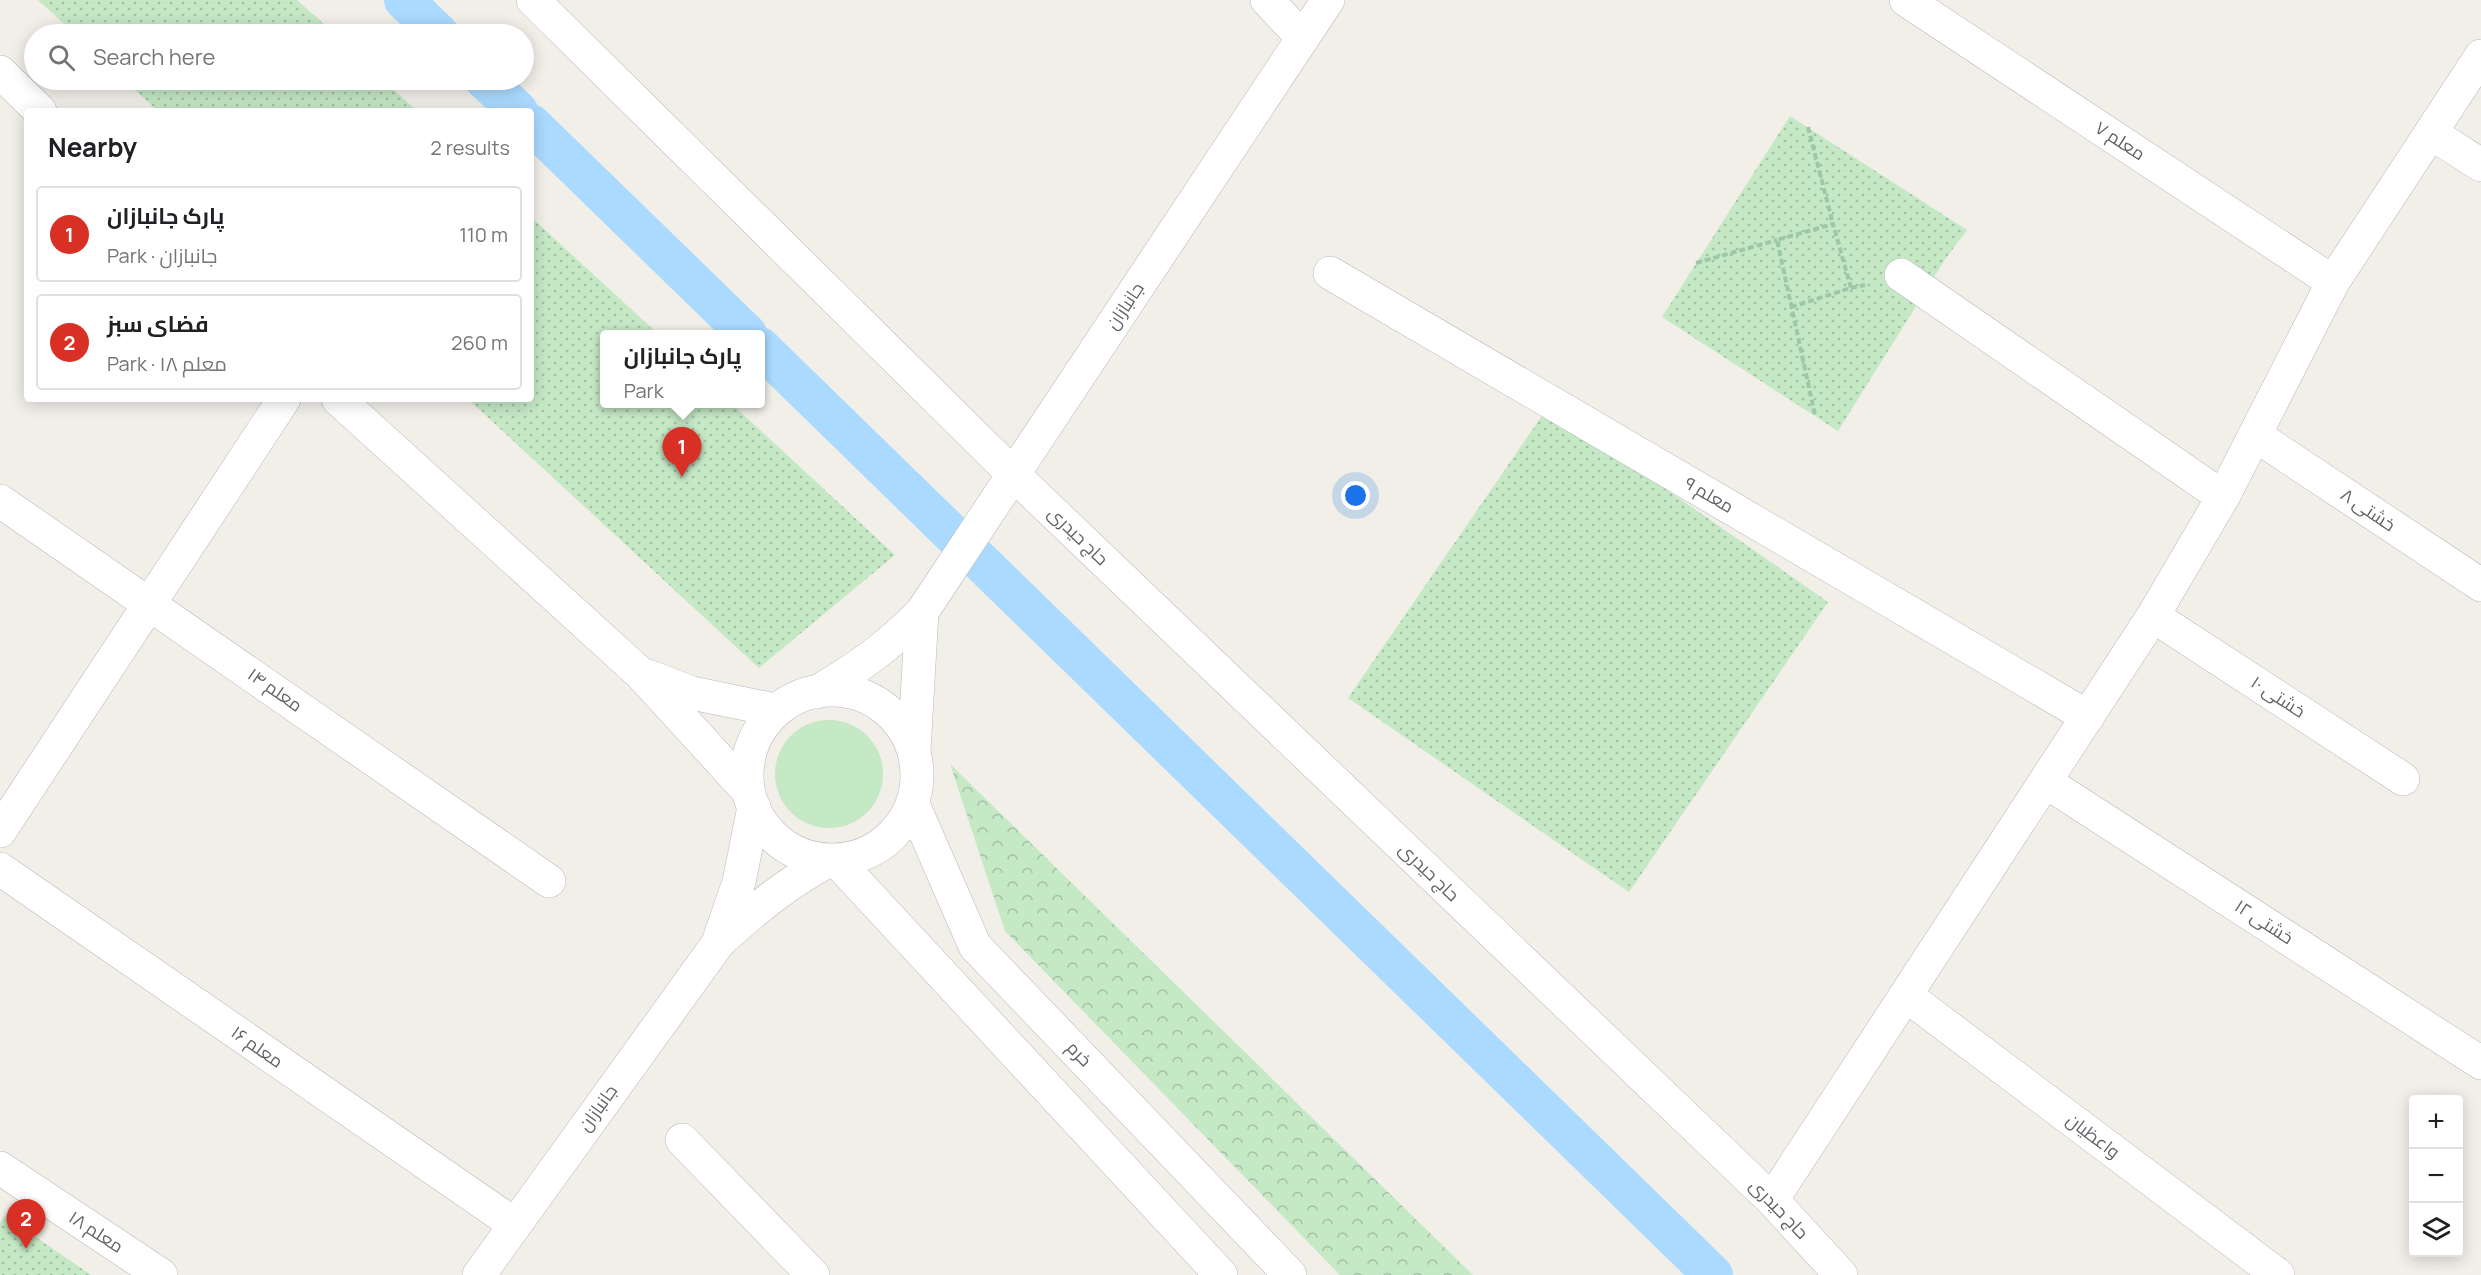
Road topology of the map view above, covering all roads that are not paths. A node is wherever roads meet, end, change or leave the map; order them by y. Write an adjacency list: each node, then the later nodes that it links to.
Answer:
1 (533, 0): 17 (street, حاج حیدری)
2 (1267, 0): 5 (street)
3 (1328, 0): 5 (street, جانبازان)
4 (1906, 0): 13 (street, معلم ۷)
5 (1303, 38): 17 (street, جانبازان)
6 (2481, 56): 9 (street)
7 (0, 72): 8 (street)
8 (37, 108)
9 (2431, 133): 10 (street); 13 (street)
10 (2481, 165)
11 (1330, 273): 27 (street, معلم ۹)
12 (1901, 276): 18 (street)
13 (2333, 282): 16 (street)
14 (282, 402): 21 (street)
15 (341, 402): 24 (street)
16 (2255, 435): 18 (street); 20 (street, خشتی ۸)
17 (1013, 474): 22 (street, جانبازان); 44 (street, حاج حیدری)
18 (2223, 497): 23 (street)
19 (0, 501): 21 (street, معلم ۱۴)
20 (2481, 585)
21 (150, 603): 33 (street); 36 (street, معلم ۱۴)
22 (922, 612): 25 (street, جانبازان); 28 (street)
23 (2153, 616): 27 (street); 29 (street, خشتی ۱۰)
24 (641, 674): 26 (street); 31 (street)
25 (817, 692): 26 (street); 28 (street)
26 (775, 710): 31 (street)
27 (2088, 717): 30 (street)
28 (914, 750): 32 (street)
29 (2403, 779)
30 (2046, 782): 40 (street); 41 (street, خشتی ۱۲)
31 (751, 799): 34 (street); 37 (street)
32 (913, 804): 34 (street); 38 (street, خرم)
33 (0, 831)
34 (832, 861): 37 (street); 39 (street)
35 (0, 870): 45 (street, معلم ۱۶)
36 (549, 881)
37 (719, 942): 45 (street, جانبازان)
38 (975, 946): 39 (street); 50 (street, خرم)
39 (945, 979): 49 (street)
40 (1907, 996): 44 (street); 52 (street, واعظیان)
41 (2481, 1063)
42 (682, 1140): 48 (street)
43 (2, 1174): 46 (street, معلم ۱۸)
44 (1772, 1200): 51 (street, حاج حیدری)
45 (514, 1224): 47 (street, جانبازان)
46 (162, 1275)
47 (479, 1275)
48 (813, 1275)
49 (1221, 1275)
50 (1290, 1275)
51 (1841, 1275)
52 (2278, 1275)

